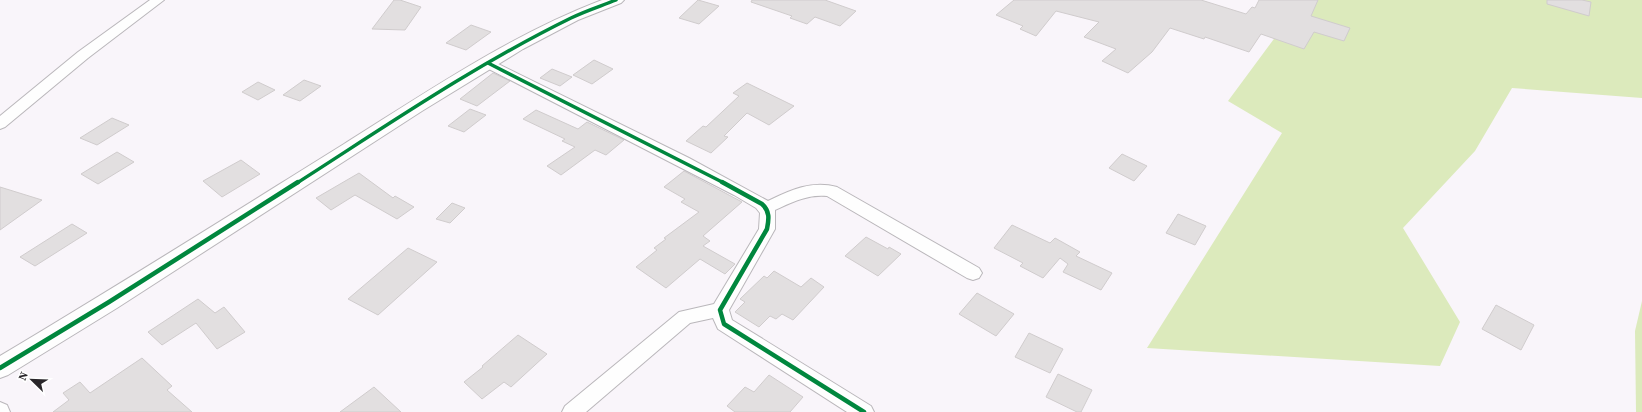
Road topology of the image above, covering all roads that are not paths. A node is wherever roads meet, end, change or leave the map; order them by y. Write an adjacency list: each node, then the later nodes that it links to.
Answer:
1 (158, 0): 4 (street)
2 (616, 0): 3 (street)
3 (488, 63): 5 (street); 8 (street)
4 (0, 124)
5 (766, 208): 6 (street); 7 (street)
6 (973, 273)
7 (720, 310): 9 (street); 10 (street)
8 (0, 368)
9 (572, 412)
10 (864, 412)

